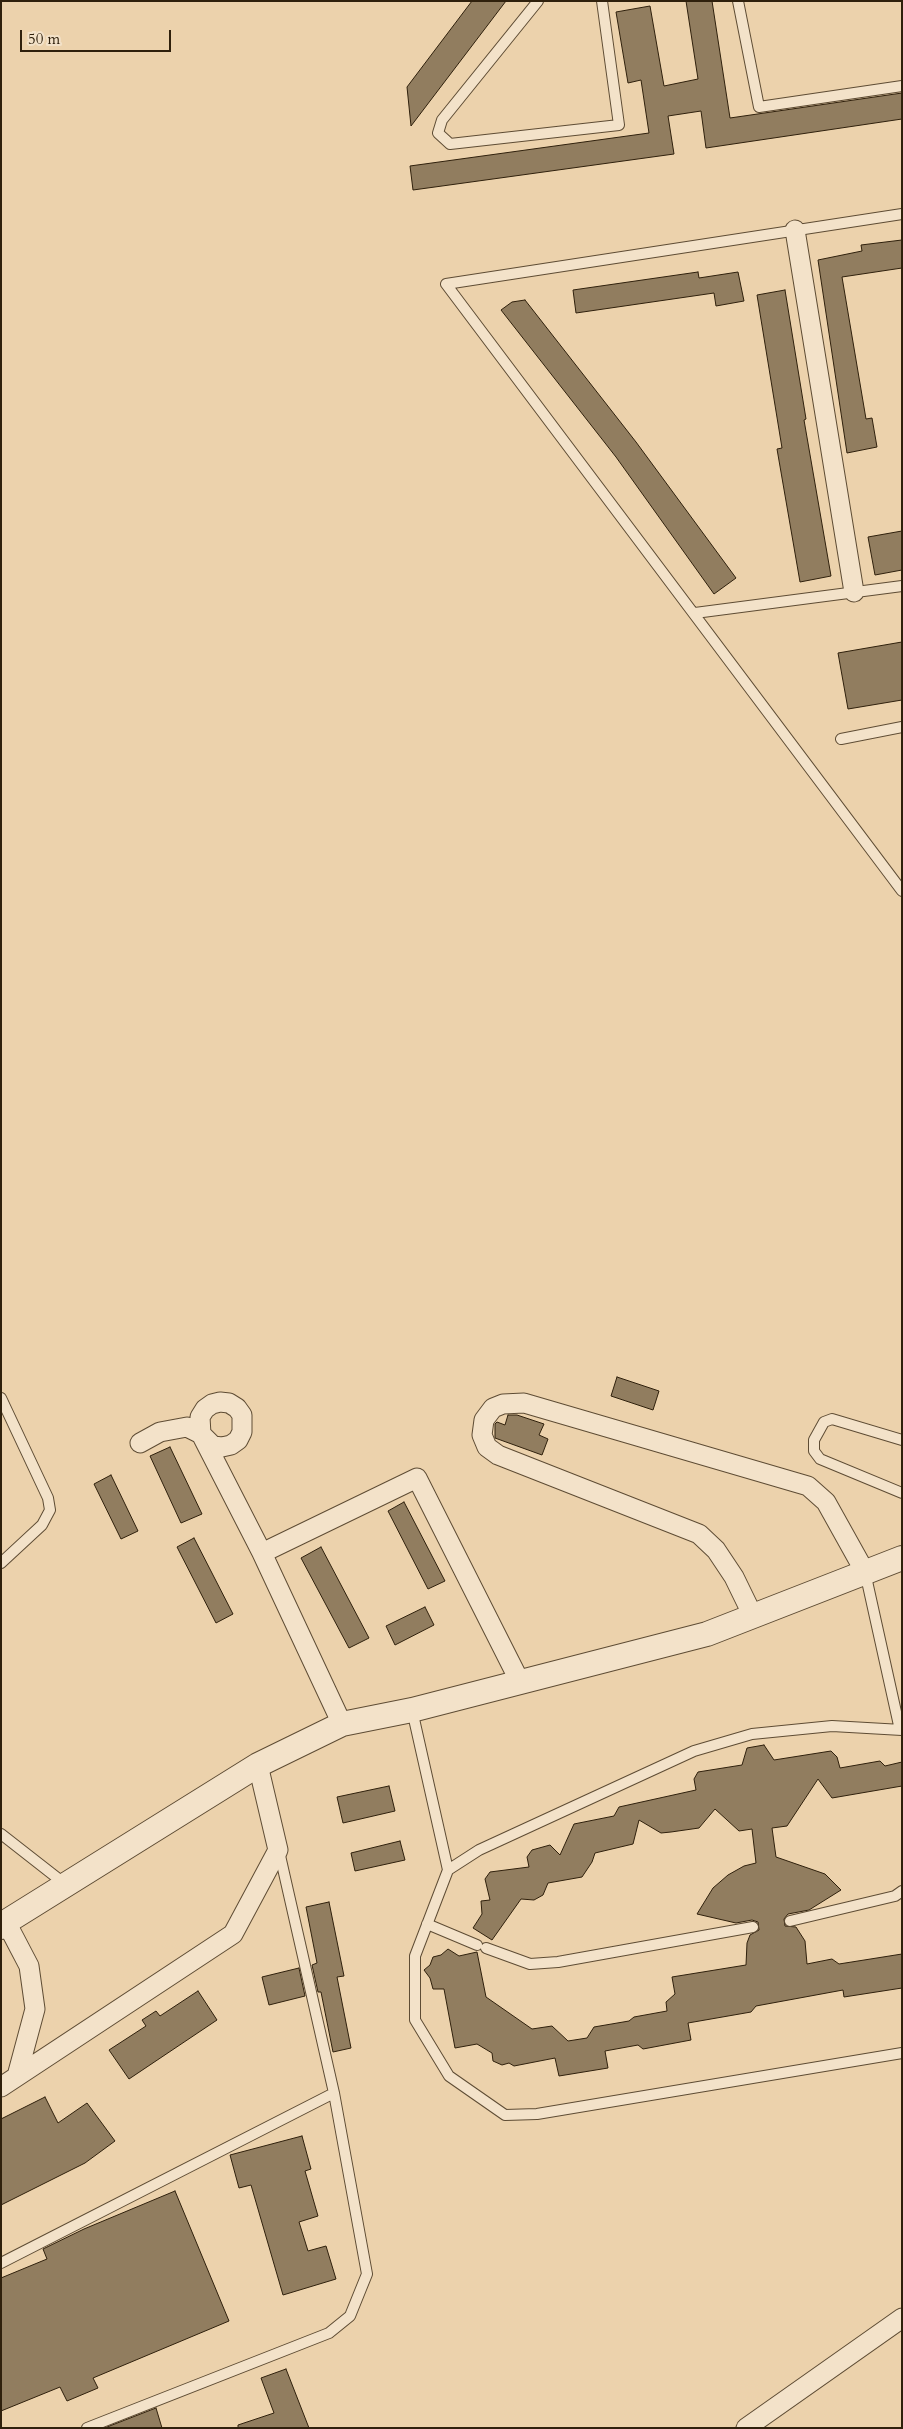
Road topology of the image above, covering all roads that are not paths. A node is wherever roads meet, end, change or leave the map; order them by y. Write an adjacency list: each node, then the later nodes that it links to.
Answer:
1 (538, 1): 2 (lane)
2 (602, 1)
3 (738, 1): 4 (lane)
4 (902, 86)
5 (902, 214): 6 (lane)
6 (795, 230): 8 (street); 9 (lane)
7 (902, 586): 8 (lane)
8 (854, 592): 9 (lane)
9 (695, 613): 12 (lane)
10 (902, 727): 11 (lane)
11 (841, 738)
12 (902, 891)
13 (1, 1398): 19 (lane)
14 (902, 1440): 16 (lane)
15 (140, 1443): 17 (street)
16 (902, 1493)
17 (262, 1553): 22 (street); 24 (street)
18 (902, 1558): 20 (street)
19 (1, 1563)
20 (865, 1572): 21 (street); 21 (street); 25 (lane)
21 (753, 1616): 22 (street)
22 (520, 1682): 23 (street)
23 (412, 1710): 24 (street); 29 (lane)
24 (342, 1724): 26 (street)
25 (901, 1730): 29 (lane)
26 (258, 1765): 28 (street); 30 (street)
27 (1, 1834): 30 (lane)
28 (278, 1850): 37 (street); 39 (lane)
29 (448, 1870): 33 (lane)
30 (66, 1885): 34 (street)
31 (902, 1891): 32 (lane)
32 (790, 1921)
33 (427, 1924): 35 (lane); 36 (lane)
34 (3, 1925): 37 (street)
35 (752, 1927)
36 (902, 2053)
37 (17, 2076): 38 (street)
38 (1, 2086)
39 (334, 2093): 40 (lane); 42 (lane)
40 (1, 2263)
41 (902, 2318): 43 (street)
42 (87, 2428)
43 (746, 2428)

